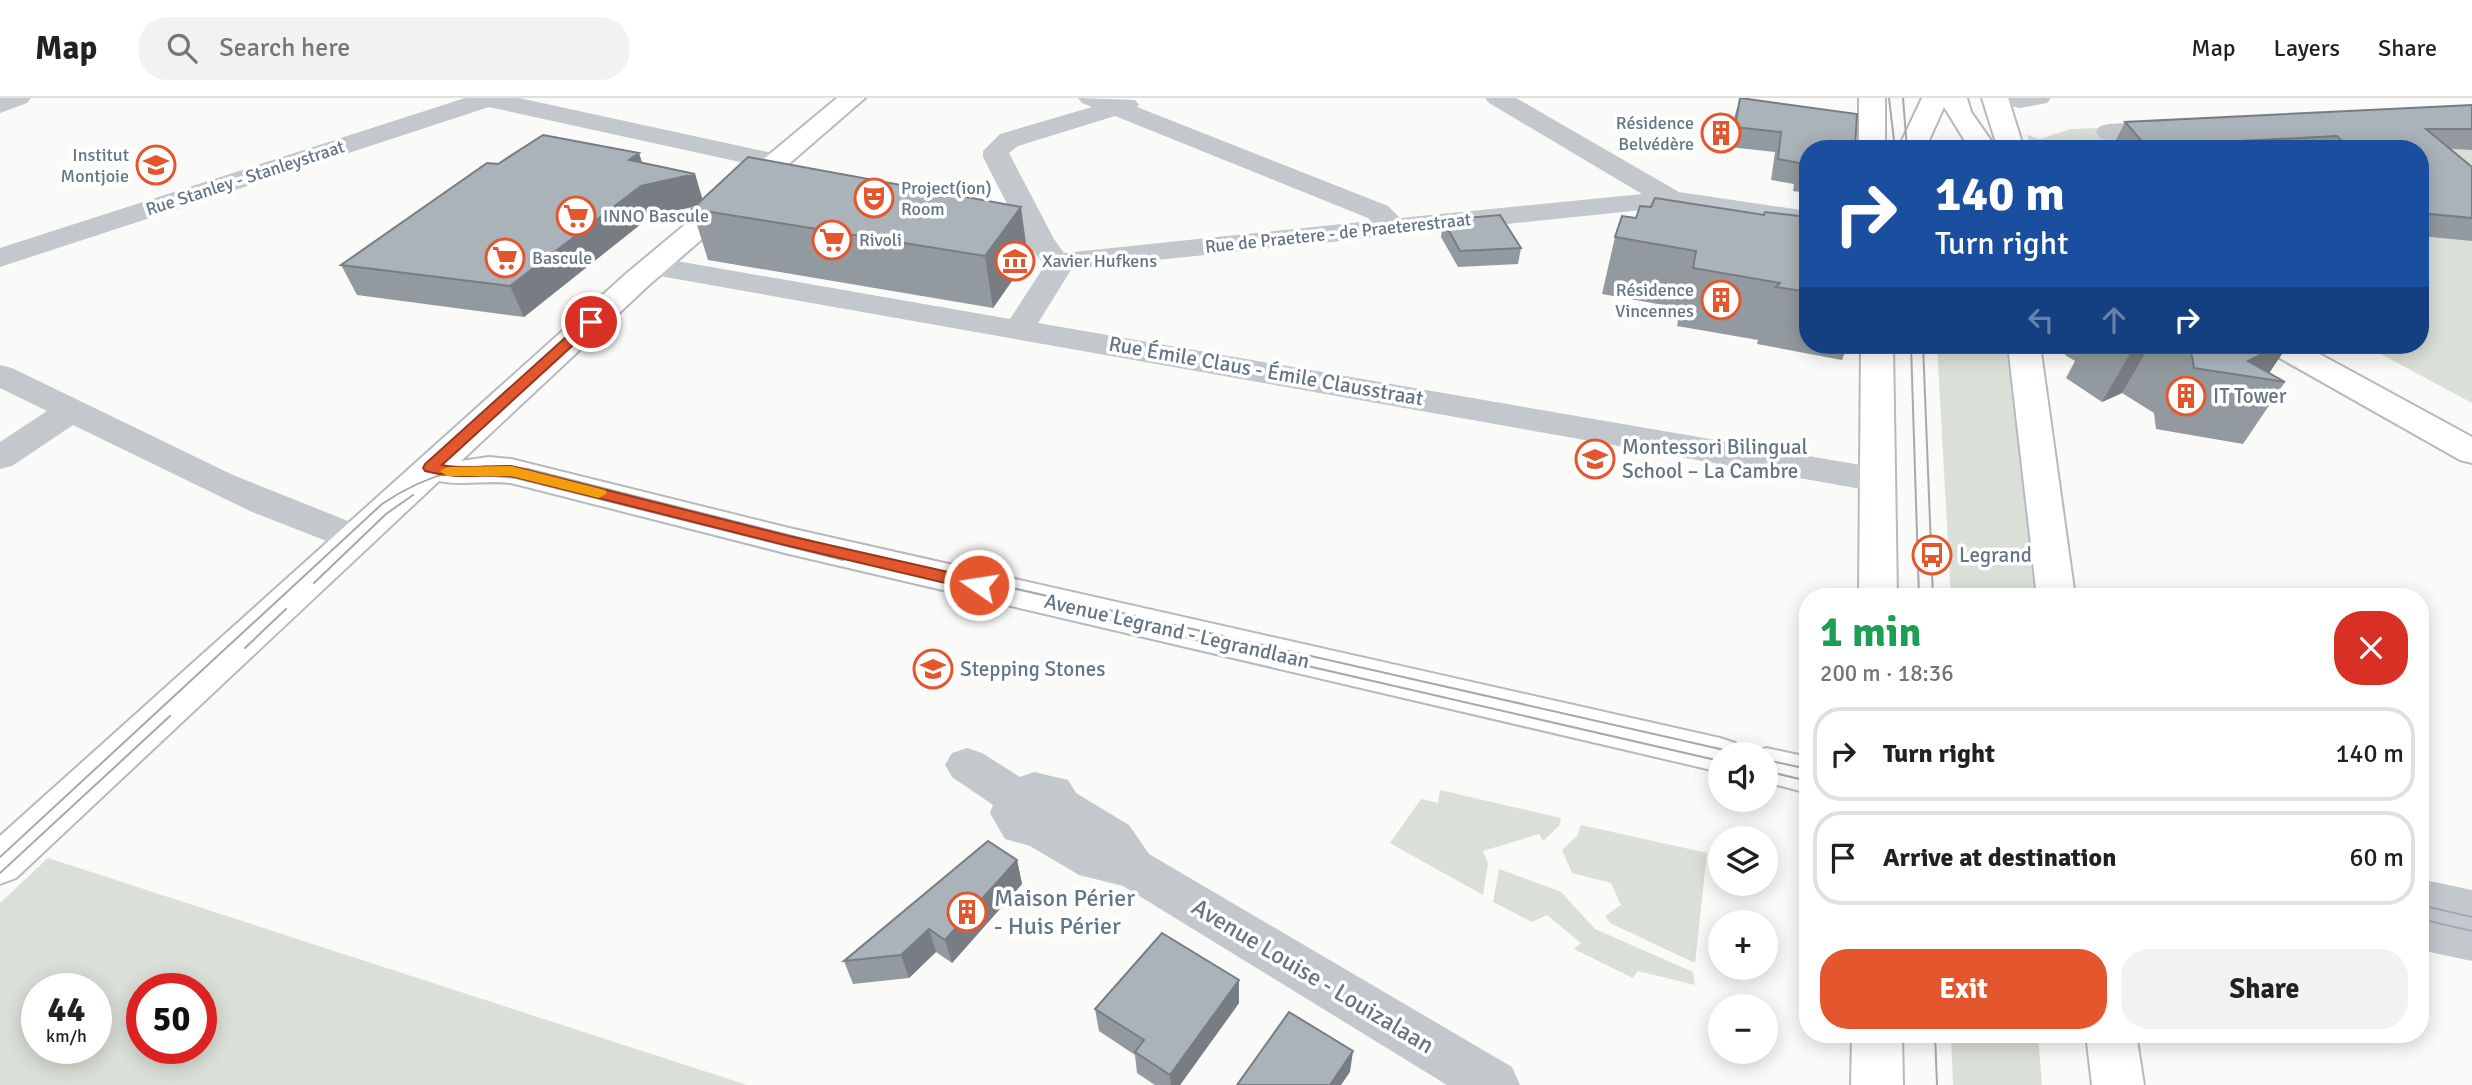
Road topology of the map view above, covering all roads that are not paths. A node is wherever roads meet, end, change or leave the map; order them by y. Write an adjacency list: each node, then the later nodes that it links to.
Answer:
1 (18, 98): 12 (street)
2 (489, 98): 21 (street); 29 (street, Rue Stanley - Stanleystraat)
3 (852, 98): 21 (main road)
4 (1091, 98): 13 (street)
5 (1149, 98): 13 (street)
6 (1498, 98): 24 (street)
7 (1872, 98): 16 (main road)
8 (1941, 98): 17 (main road); 18 (main road); 19 (main road)
9 (1995, 98): 20 (main road)
10 (2005, 98): 11 (street)
11 (2038, 98)
12 (0, 105)
13 (1117, 108): 26 (street); 28 (street)
14 (2193, 127): 15 (street)
15 (2109, 132)
16 (1872, 140)
17 (1918, 140)
18 (1958, 140)
19 (1978, 140)
20 (2007, 140)
21 (777, 162): 22 (main road)
22 (740, 192): 23 (street); 31 (main road)
23 (774, 198)
24 (1671, 199): 25 (street); 26 (street, Rue de Praetere - de Praeterestraat)
25 (1799, 219)
26 (1393, 227): 30 (street, Rue de Praetere - de Praeterestraat)
27 (942, 228): 28 (street)
28 (1040, 240): 30 (street)
29 (0, 258)
30 (1060, 264): 32 (street)
31 (654, 266): 32 (street, Rue Émile Claus - Émile Clausstraat); 40 (main road)
32 (1020, 328): 41 (street, Rue Émile Claus - Émile Clausstraat)
33 (1877, 354): 41 (main road)
34 (2025, 354): 44 (main road)
35 (2296, 354): 38 (main road)
36 (0, 375): 37 (street)
37 (72, 410): 39 (street); 42 (street)
38 (2472, 452)
39 (0, 458)
40 (430, 468): 42 (main road); 45 (main road, Avenue Legrand - Legrandlaan)
41 (1878, 480): 43 (main road)
42 (355, 538): 49 (main road)
43 (1878, 588)
44 (2055, 588)
45 (1708, 752)
46 (967, 765): 56 (street, Avenue Louise - Louizalaan)
47 (1778, 768): 48 (main road)
48 (1799, 773)
49 (0, 864)
50 (2429, 901): 51 (street)
51 (2472, 911)
52 (2429, 931): 53 (street)
53 (2472, 940)
54 (1877, 1043): 57 (main road)
55 (2112, 1043): 58 (main road)
56 (1494, 1085)
57 (1877, 1085)
58 (2118, 1085)

